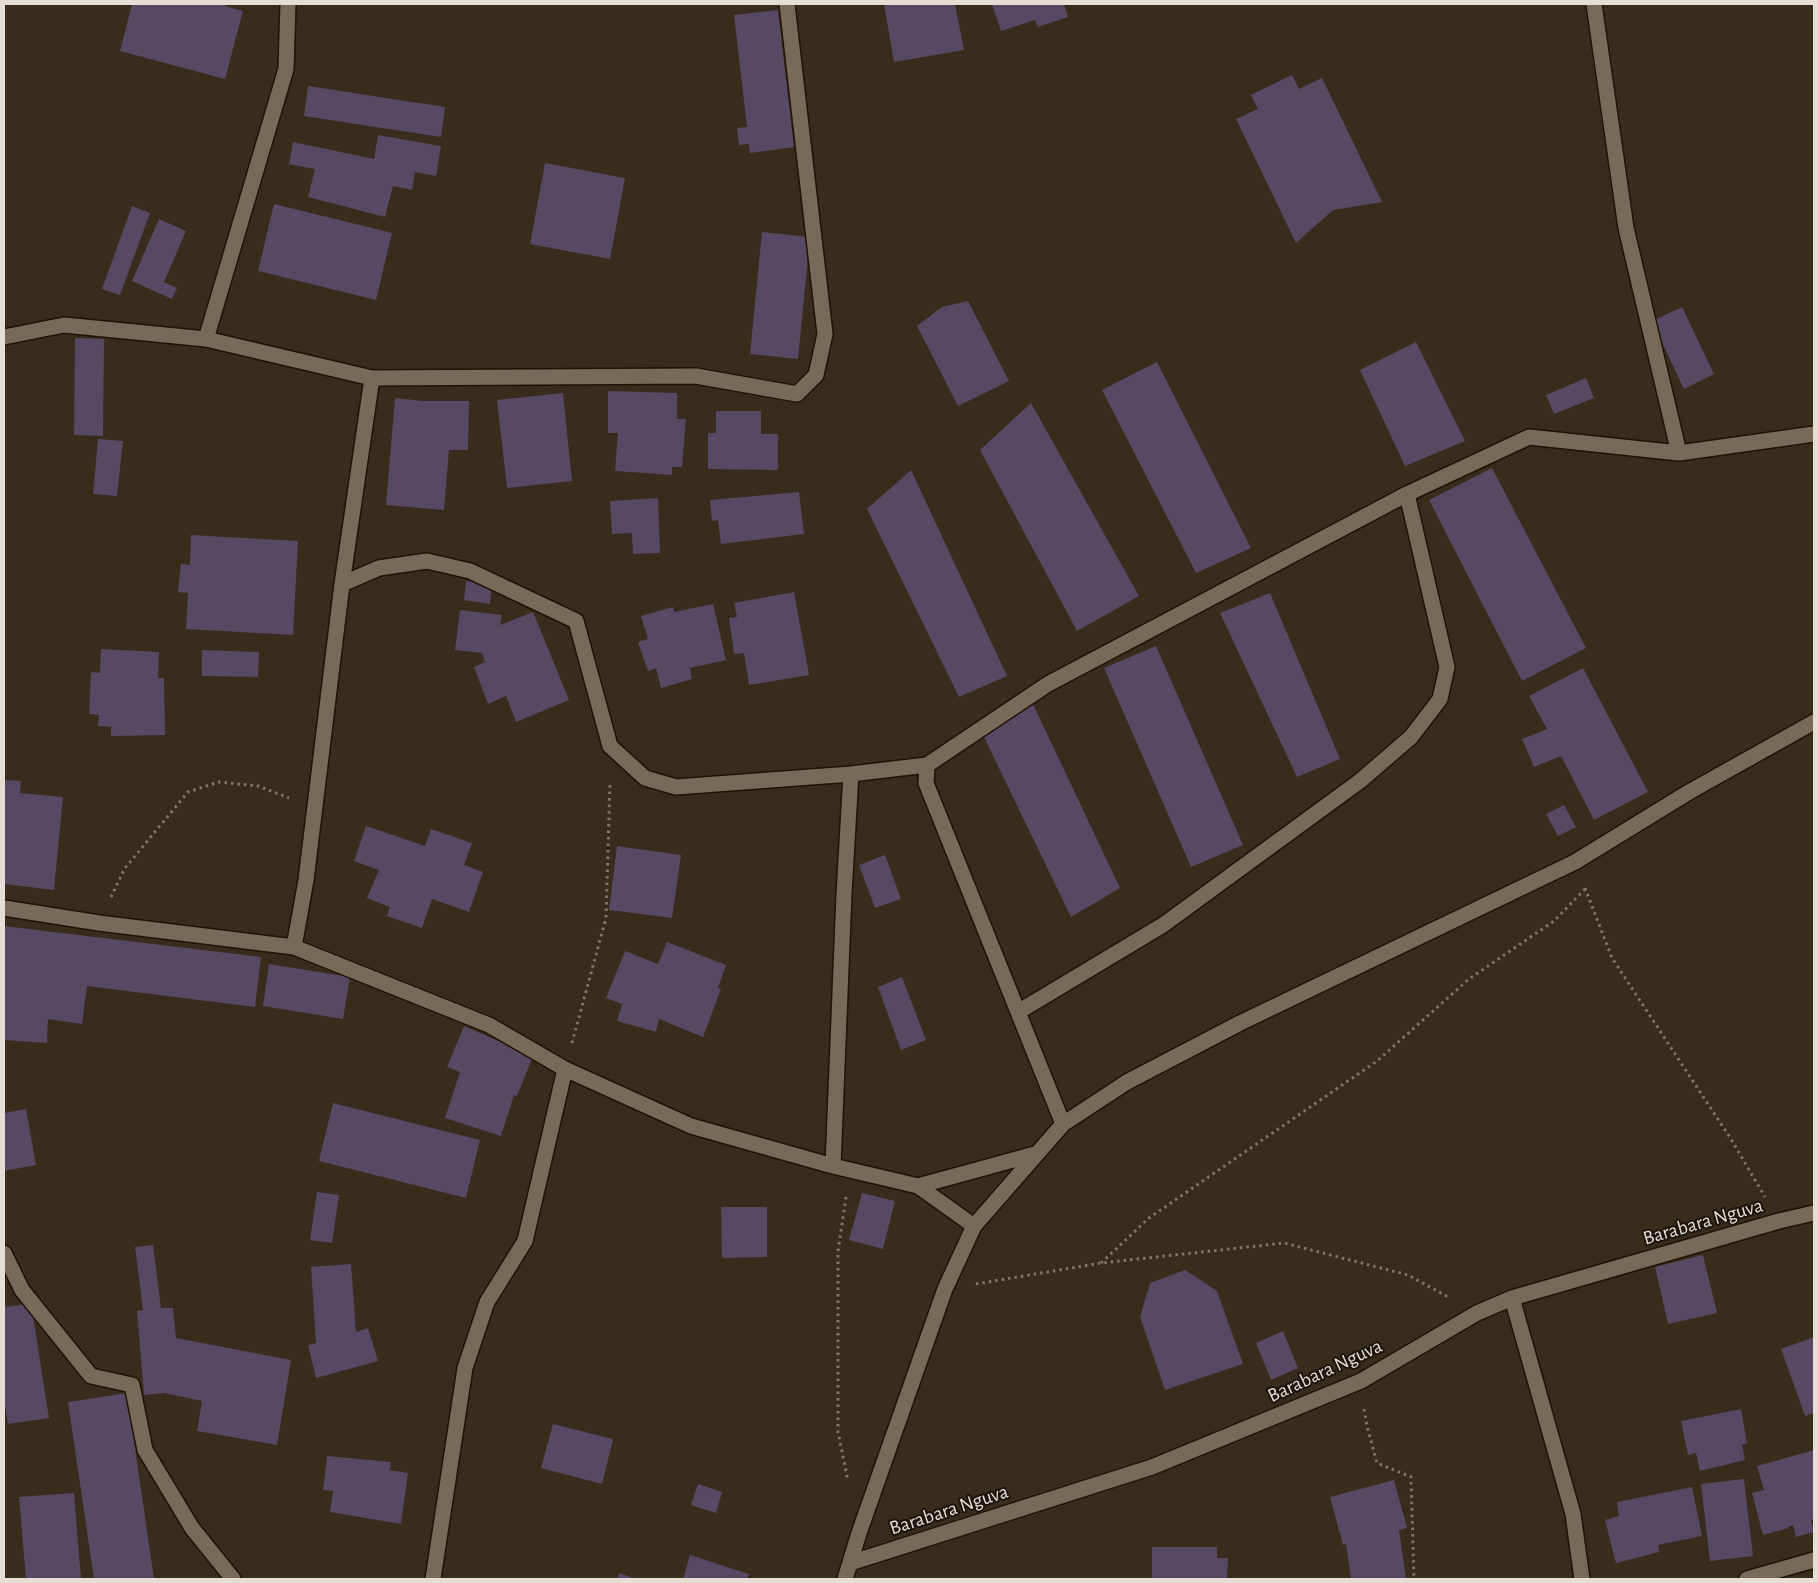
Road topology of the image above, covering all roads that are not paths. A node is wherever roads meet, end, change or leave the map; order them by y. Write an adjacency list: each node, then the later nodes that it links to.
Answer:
1 (288, 4): 5 (street)
2 (788, 4): 6 (street)
3 (1594, 4): 8 (street)
4 (4, 337): 5 (street)
5 (206, 339): 6 (street)
6 (372, 378): 10 (street)
7 (1814, 434): 8 (street)
8 (1679, 453): 9 (street)
9 (1407, 494): 12 (street); 16 (street)
10 (342, 584): 13 (street); 15 (street)
11 (1814, 722): 18 (street)
12 (927, 765): 13 (street); 16 (street)
13 (851, 774): 20 (street)
14 (4, 908): 15 (street)
15 (294, 947): 17 (street)
16 (1018, 1012): 18 (street)
17 (564, 1069): 20 (street); 29 (street)
18 (1062, 1124): 19 (street)
19 (1035, 1154): 21 (street); 23 (street)
20 (834, 1166): 21 (street)
21 (918, 1186): 23 (street)
22 (1814, 1213): 25 (street, Barabara Nguva)
23 (974, 1226): 27 (street)
24 (4, 1253): 28 (street)
25 (1512, 1298): 27 (street, Barabara Nguva); 31 (street)
26 (1814, 1560): 32 (street)
27 (850, 1563): 30 (street)
28 (233, 1579)
29 (433, 1579)
30 (844, 1579)
31 (1582, 1579)
32 (1747, 1579)

